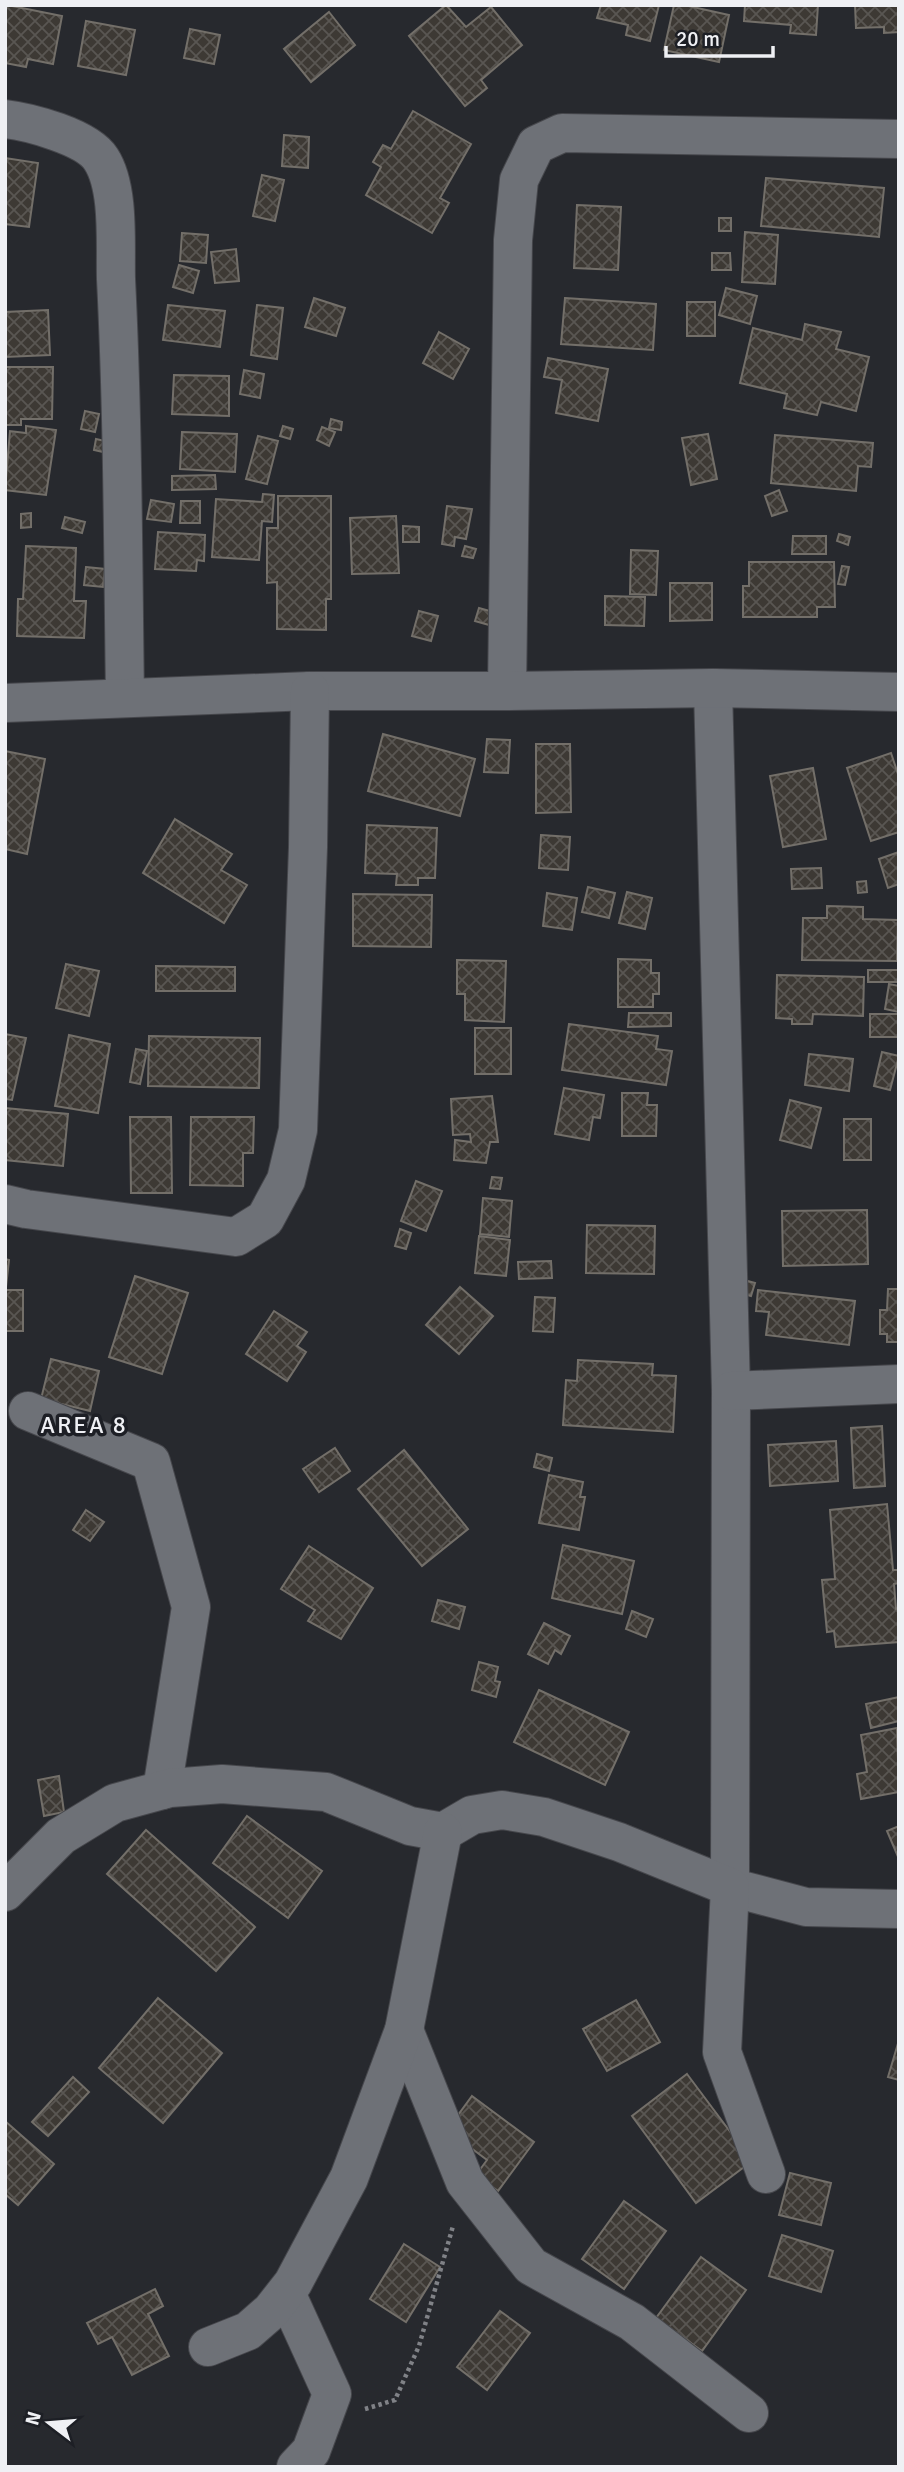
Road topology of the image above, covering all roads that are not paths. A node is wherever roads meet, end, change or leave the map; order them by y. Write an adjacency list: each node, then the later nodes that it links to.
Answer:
1 (5, 119): 7 (street)
2 (899, 139): 5 (street)
3 (713, 688): 5 (street); 6 (street); 11 (street)
4 (310, 691): 5 (street); 7 (street); 9 (street)
5 (507, 691)
6 (899, 692)
7 (125, 698): 8 (street)
8 (5, 703)
9 (5, 1204)
10 (899, 1384): 11 (street)
11 (731, 1391): 15 (street)
12 (28, 1411): 13 (street)
13 (162, 1790): 14 (street); 16 (street)
14 (443, 1832): 15 (street); 18 (street)
15 (730, 1887): 17 (street); 19 (street)
16 (5, 1892)
17 (899, 1909)
18 (404, 2030): 20 (street); 22 (street)
19 (766, 2174)
20 (286, 2293): 21 (street); 23 (street)
21 (208, 2347)
22 (749, 2413)
23 (296, 2467)

